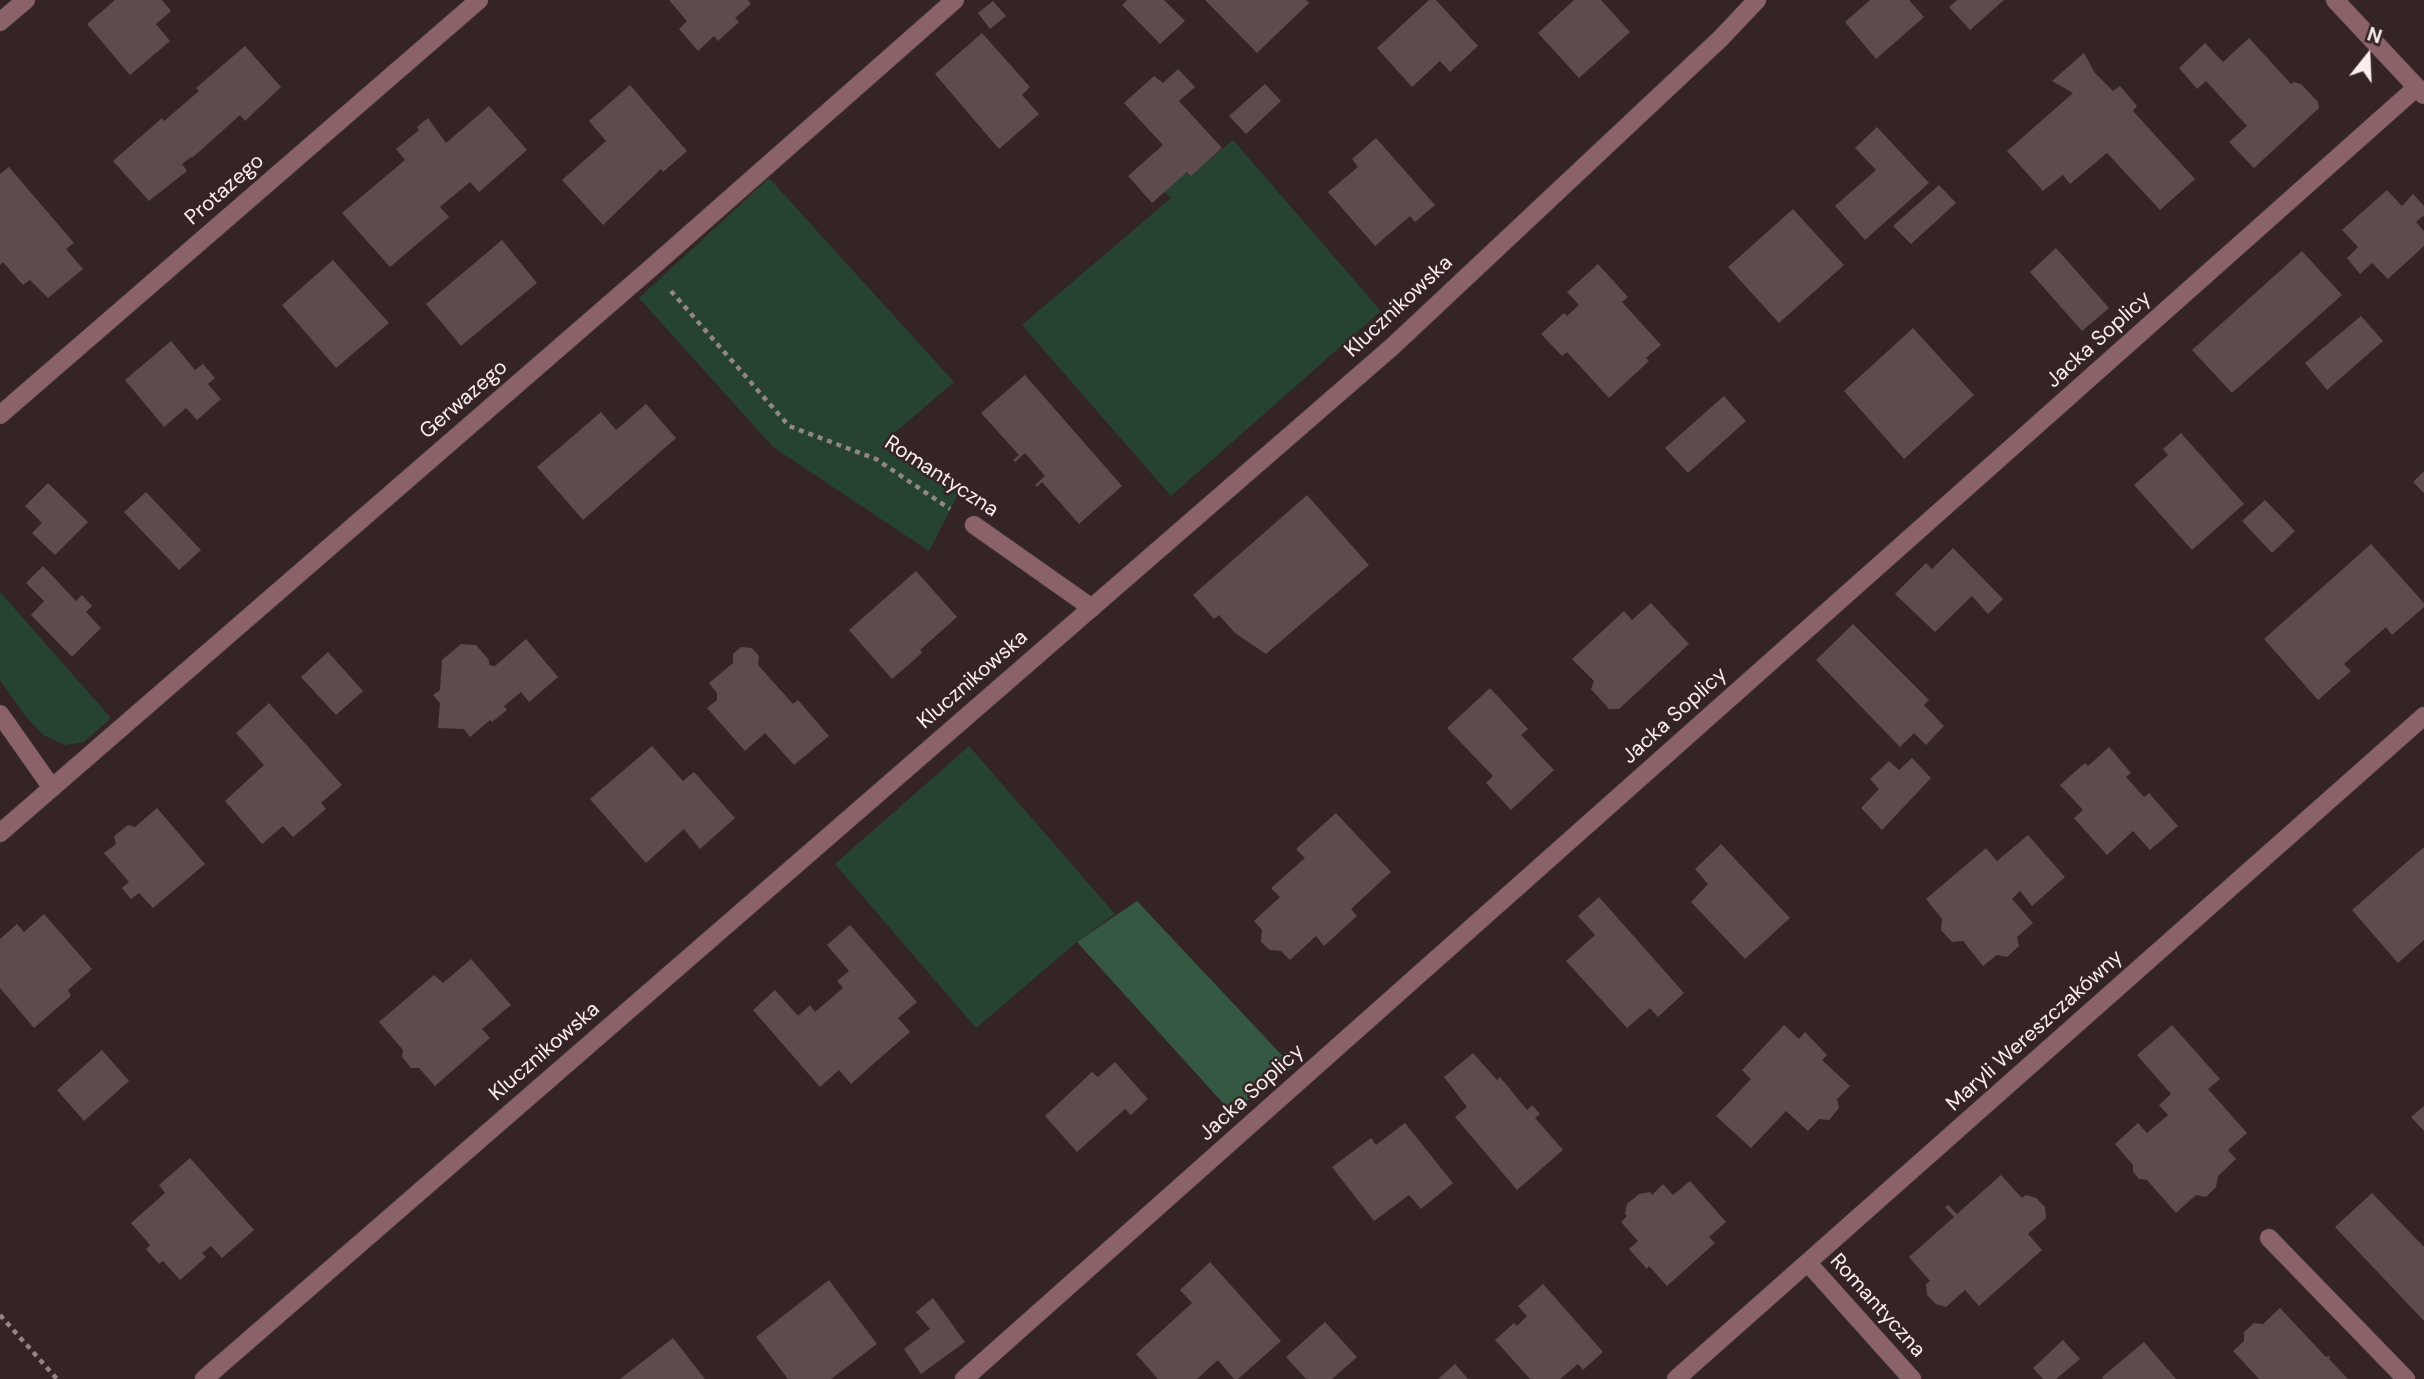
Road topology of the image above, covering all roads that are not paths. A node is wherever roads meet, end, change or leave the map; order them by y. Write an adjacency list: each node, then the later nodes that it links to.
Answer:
1 (26, 0): 6 (street)
2 (480, 0): 8 (street, Protazego)
3 (955, 0): 13 (street, Gerwazego)
4 (1757, 0): 10 (street, Klucznikowska)
5 (2335, 0): 7 (street)
6 (0, 22)
7 (2420, 91): 18 (street, Jacka Soplicy)
8 (0, 415)
9 (974, 525): 10 (street, Romantyczna)
10 (1092, 608): 17 (street, Klucznikowska)
11 (0, 714): 13 (street)
12 (2424, 716): 16 (street, Maryli Wereszczakówny)
13 (51, 788): 14 (street, Gerwazego)
14 (0, 833)
15 (2269, 1238): 21 (street)
16 (1808, 1262): 19 (street, Maryli Wereszczakówny); 20 (street, Romantyczna)
17 (204, 1379)
18 (964, 1379)
19 (1676, 1379)
20 (1912, 1379)
21 (2406, 1379)

